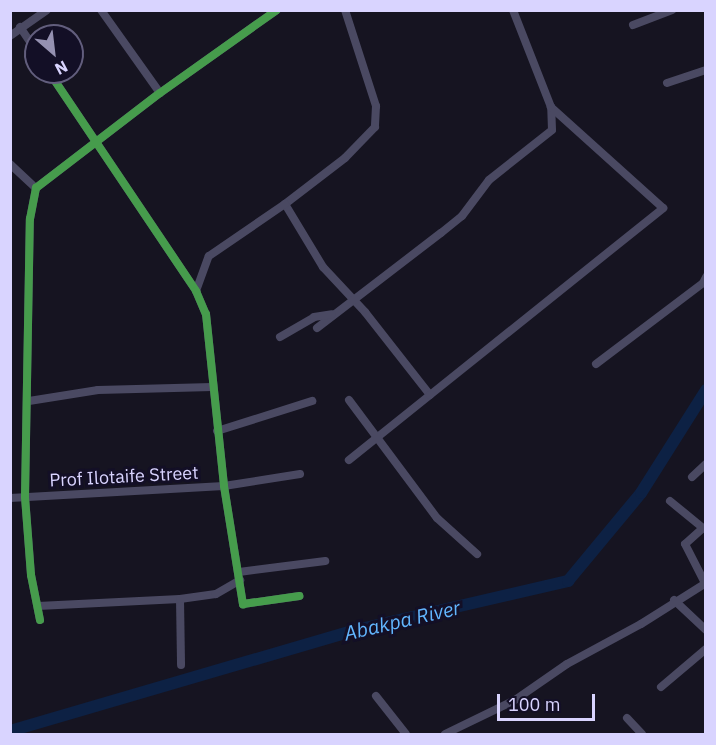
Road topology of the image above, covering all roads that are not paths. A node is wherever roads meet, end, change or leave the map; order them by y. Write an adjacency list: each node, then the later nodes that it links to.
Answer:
1 (46, 10): 8 (street)
2 (101, 10): 14 (street)
3 (277, 10): 14 (street)
4 (345, 10): 19 (street)
5 (513, 10): 15 (street)
6 (672, 10): 7 (street)
7 (633, 26)
8 (20, 27): 9 (street); 10 (street)
9 (24, 33)
10 (10, 36)
11 (705, 70): 12 (street)
12 (667, 83)
13 (57, 84): 16 (street)
14 (160, 93): 16 (street)
15 (551, 107): 22 (street); 28 (street)
16 (98, 144): 18 (street); 21 (street)
17 (10, 164): 18 (street)
18 (40, 186): 30 (street)
19 (285, 204): 21 (street); 22 (street)
20 (705, 277): 26 (street)
21 (195, 291): 27 (street)
22 (352, 299): 23 (street); 28 (street)
23 (334, 314): 24 (street); 25 (street)
24 (316, 328)
25 (280, 338)
26 (596, 364)
27 (212, 387): 30 (street); 32 (street)
28 (430, 395): 33 (street)
29 (349, 400): 33 (street)
30 (29, 401): 39 (street)
31 (312, 401): 32 (street)
32 (217, 431): 38 (street)
33 (377, 436): 34 (street); 42 (street)
34 (349, 460)
35 (705, 464): 37 (street)
36 (300, 474): 38 (street, Prof Ilotaife Street)
37 (692, 477)
38 (224, 486): 39 (street, Prof Ilotaife Street); 44 (street)
39 (25, 497): 40 (street, Prof Ilotaife Street); 49 (street)
40 (10, 498)
41 (670, 501): 45 (street)
42 (477, 554)
43 (325, 561): 44 (street)
44 (240, 576): 46 (street); 47 (street)
45 (705, 583): 48 (street)
46 (299, 596)
47 (180, 599): 49 (street); 53 (street)
48 (674, 600): 51 (street); 58 (street)
49 (38, 606): 50 (street)
50 (40, 620)
51 (705, 630)
52 (705, 649): 54 (street)
53 (181, 665)
54 (661, 687)
55 (376, 696): 57 (street)
56 (627, 718): 59 (street)
57 (406, 735)
58 (445, 735)
59 (642, 735)

